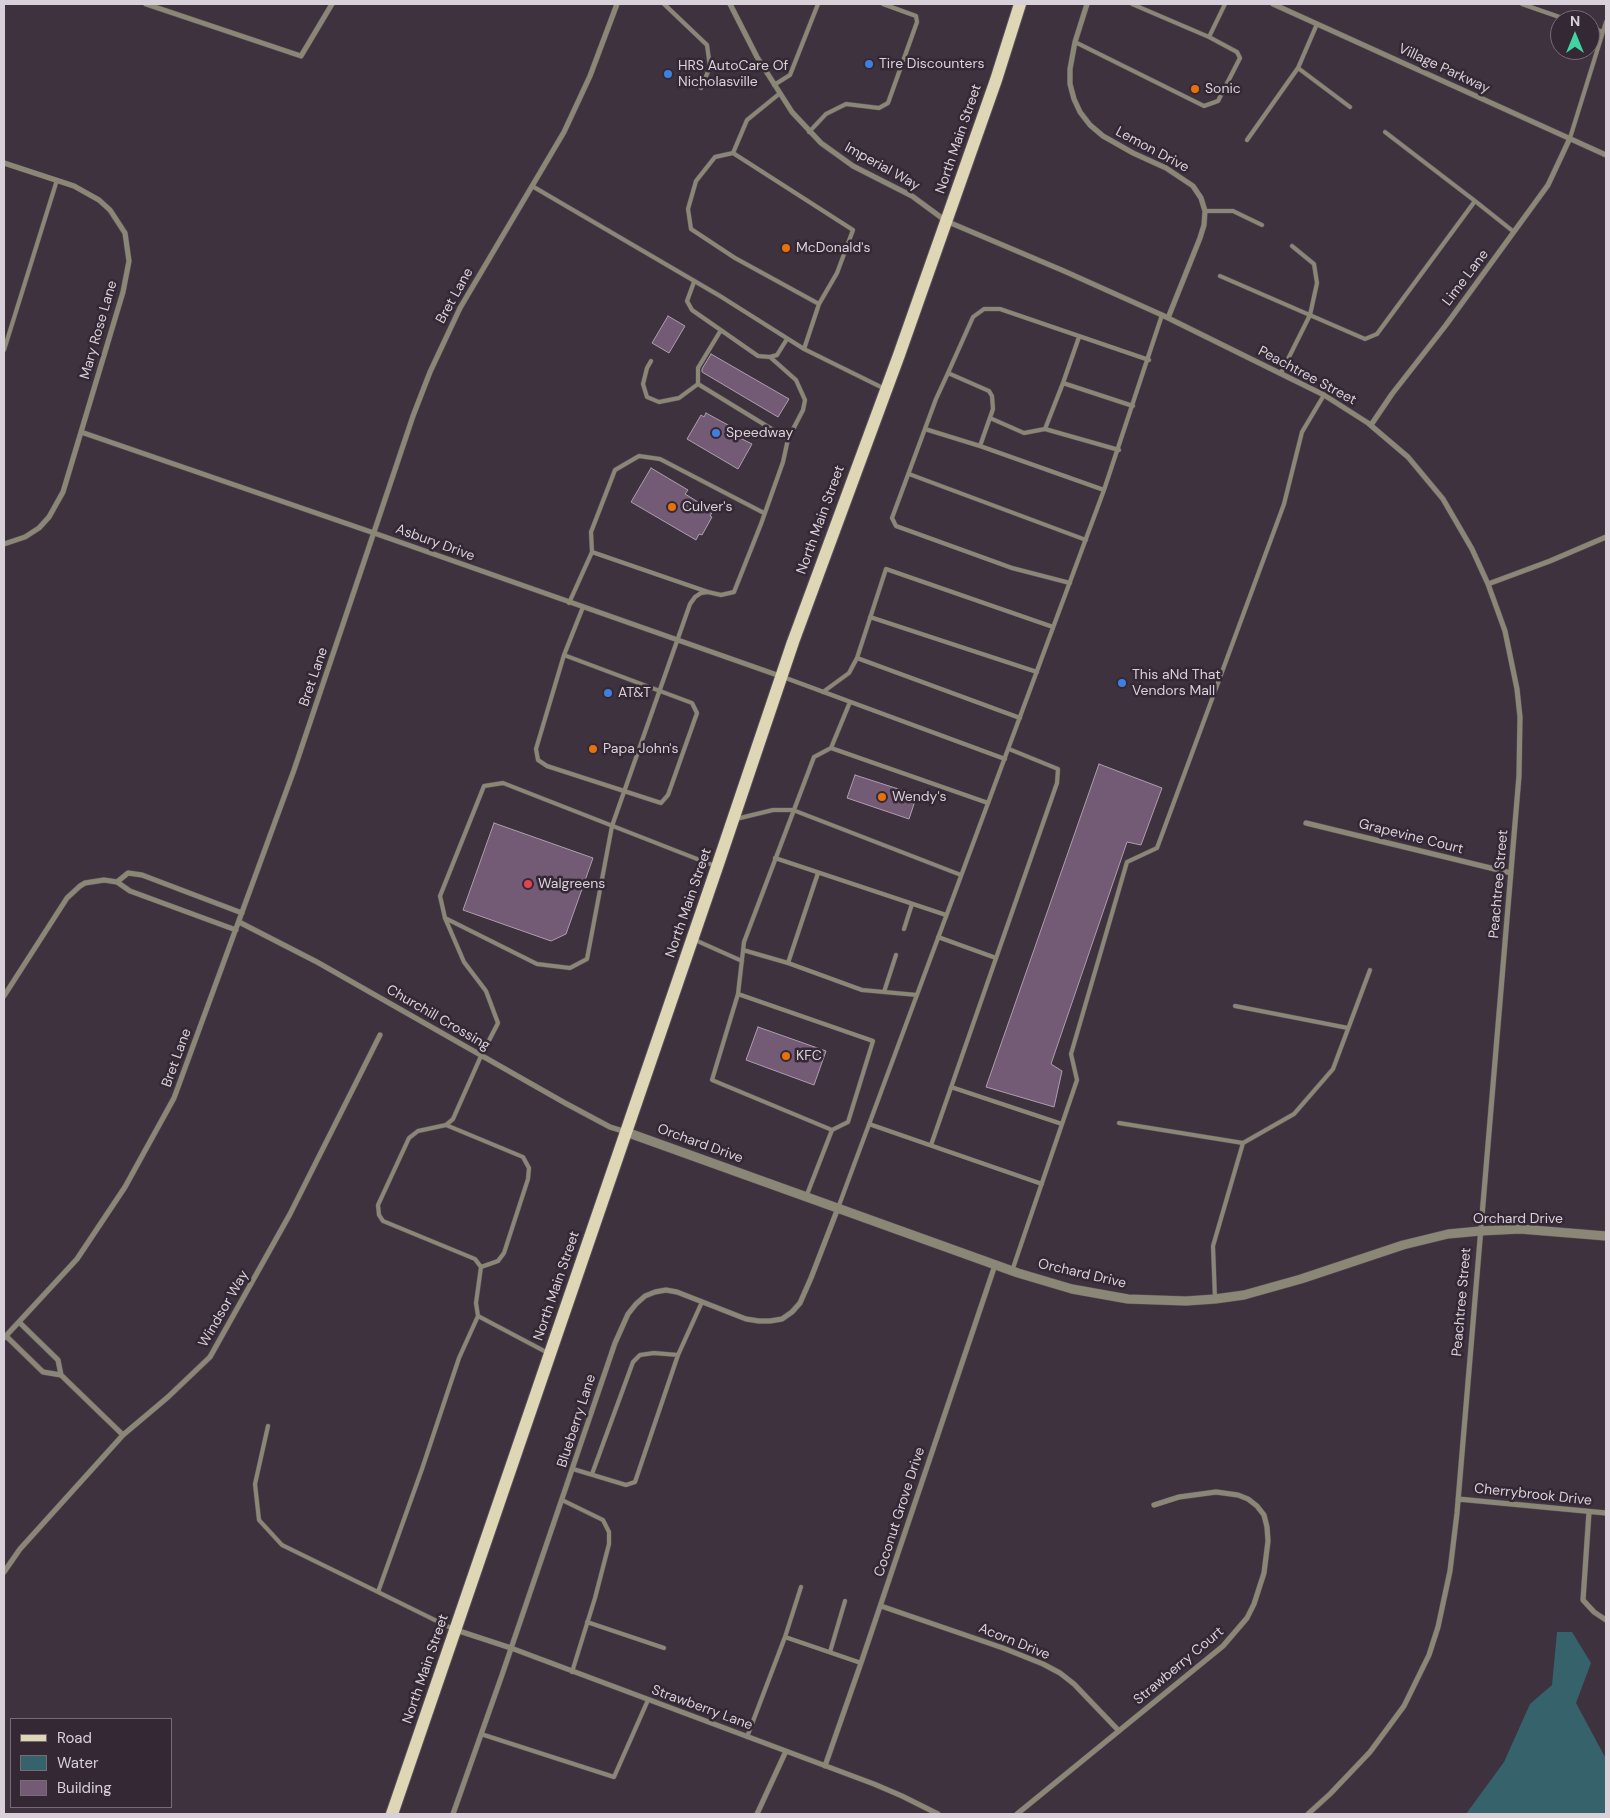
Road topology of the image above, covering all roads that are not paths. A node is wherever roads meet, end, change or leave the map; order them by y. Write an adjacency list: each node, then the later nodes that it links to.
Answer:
1 (146, 4): 2 (street)
2 (332, 4)
3 (617, 4): 34 (street, Bret Lane)
4 (664, 4): 23 (lane)
5 (730, 4): 22 (street, Imperial Way)
6 (818, 4): 22 (lane)
7 (883, 4): 26 (lane)
8 (1020, 4): 37 (main road, North Main Street)
9 (1087, 4): 20 (street, Lemon Drive)
10 (1132, 4): 19 (lane)
11 (1225, 4): 19 (lane)
12 (1273, 4): 16 (street, Village Parkway)
13 (1522, 4): 14 (lane)
14 (1550, 14)
15 (1606, 22): 18 (lane)
16 (1317, 24): 21 (lane); 28 (street, Village Parkway)
17 (1600, 31): 18 (lane)
18 (1603, 32): 28 (lane)
19 (1209, 37): 20 (lane)
20 (1075, 42): 36 (street, Lemon Drive)
21 (1298, 68): 25 (lane); 29 (lane)
22 (773, 86): 24 (street, Imperial Way)
23 (701, 88)
24 (779, 94): 26 (street, Imperial Way); 30 (lane)
25 (1350, 107)
26 (810, 132): 37 (street, Imperial Way)
27 (1385, 132): 35 (lane)
28 (1570, 138): 31 (street, Village Parkway); 39 (street, Lime Lane)
29 (1247, 140)
30 (733, 153): 43 (lane); 43 (lane)
31 (1606, 155)
32 (4, 163): 33 (street, Mary Rose Lane)
33 (57, 180): 50 (lane); 65 (street, Mary Rose Lane)
34 (532, 186): 42 (lane); 72 (street, Bret Lane)
35 (1475, 201): 39 (lane); 44 (lane)
36 (1205, 211): 38 (lane); 45 (street)
37 (946, 221): 45 (street, Peachtree Street); 58 (main road, North Main Street)
38 (1262, 225)
39 (1514, 232): 62 (street, Lime Lane)
40 (1292, 246): 44 (lane)
41 (1220, 276): 44 (lane)
42 (694, 282): 46 (lane); 48 (lane)
43 (819, 304): 49 (lane)
44 (1310, 315): 55 (lane)
45 (1165, 317): 52 (lane); 55 (street, Peachtree Street)
46 (720, 330): 51 (lane); 57 (lane)
47 (1079, 337): 52 (lane); 54 (lane); 56 (lane)
48 (787, 339): 49 (lane); 51 (lane)
49 (804, 349): 58 (lane)
50 (4, 350)
51 (770, 357): 66 (lane)
52 (1148, 360): 60 (lane)
53 (651, 361): 57 (lane)
54 (948, 373): 61 (lane); 64 (lane)
55 (1282, 373): 59 (street, Peachtree Street)
56 (1063, 382): 60 (lane); 63 (lane)
57 (698, 384): 66 (lane)
58 (886, 389): 88 (main road, North Main Street)
59 (1324, 395): 62 (street, Peachtree Street); 134 (lane)
60 (1133, 406): 68 (lane)
61 (990, 418): 63 (lane); 67 (lane)
62 (1371, 425): 78 (street, Peachtree Street)
63 (1045, 428): 68 (lane)
64 (925, 429): 67 (lane); 69 (lane)
65 (81, 432): 72 (street, Asbury Drive); 75 (street, Mary Rose Lane)
66 (788, 439): 71 (lane)
67 (980, 446): 70 (lane)
68 (1119, 450): 70 (lane)
69 (909, 474): 74 (lane); 77 (lane)
70 (1104, 490): 74 (lane)
71 (764, 514): 76 (lane); 79 (lane)
72 (374, 533): 80 (street, Asbury Drive); 109 (street, Bret Lane)
73 (1606, 538): 78 (street)
74 (1086, 540): 77 (lane)
75 (4, 544)
76 (592, 552): 79 (lane); 80 (lane)
77 (1070, 583): 83 (lane)
78 (1488, 584): 105 (street, Peachtree Street)
79 (708, 592): 84 (lane)
80 (569, 603): 81 (street, Asbury Drive)
81 (583, 607): 84 (street, Asbury Drive); 85 (lane)
82 (870, 617): 83 (lane); 86 (lane); 87 (lane)
83 (1054, 626): 87 (lane)
84 (676, 641): 88 (street, Asbury Drive); 89 (lane)
85 (564, 655): 89 (lane); 96 (lane)
86 (857, 658): 90 (lane); 92 (lane)
87 (1037, 672): 92 (lane)
88 (781, 677): 90 (lane); 99 (main road, North Main Street)
89 (660, 690): 96 (lane); 96 (lane)
90 (823, 692): 91 (lane)
91 (850, 702): 93 (lane); 95 (lane)
92 (1020, 718): 94 (lane)
93 (831, 748): 97 (lane); 98 (lane)
94 (1009, 749): 95 (lane); 119 (lane)
95 (1005, 759): 97 (lane)
96 (625, 791): 101 (lane)
97 (988, 803): 106 (lane)
98 (793, 810): 99 (lane); 102 (lane); 106 (lane)
99 (734, 819): 103 (main road, North Main Street)
100 (1306, 822): 105 (street, Grapevine Court)
101 (612, 826): 103 (lane); 111 (lane); 111 (lane)
102 (775, 858): 104 (lane); 117 (lane)
103 (717, 867): 116 (main road, North Main Street)
104 (818, 873): 108 (lane); 121 (lane)
105 (1511, 873): 143 (street, Peachtree Street)
106 (961, 875): 110 (lane)
107 (117, 882): 109 (street); 114 (street); 125 (street)
108 (912, 904): 110 (lane); 113 (lane)
109 (242, 913): 112 (street, Bret Lane)
110 (946, 915): 115 (lane)
111 (445, 918): 130 (lane)
112 (239, 922): 114 (street, Bret Lane); 130 (street, Churchill Crossing)
113 (904, 929)
114 (236, 930): 151 (street, Bret Lane)
115 (938, 937): 119 (lane); 126 (lane)
116 (693, 939): 120 (lane); 137 (main road, North Main Street)
117 (743, 950): 120 (lane); 121 (lane)
118 (896, 955): 123 (lane)
119 (996, 958): 131 (lane)
120 (742, 961): 124 (lane)
121 (788, 963): 123 (lane)
122 (1370, 970): 128 (lane)
123 (884, 992): 126 (lane)
124 (738, 994): 136 (lane); 136 (lane)
125 (4, 996)
126 (917, 996): 133 (lane)
127 (1235, 1006): 128 (lane)
128 (1348, 1028): 138 (lane)
129 (380, 1035): 157 (street, Windsor Way)
130 (481, 1056): 135 (lane); 137 (street, Churchill Crossing)
131 (951, 1087): 134 (lane); 139 (lane)
132 (1119, 1123): 138 (lane)
133 (869, 1124): 139 (lane); 142 (lane)
134 (1062, 1124): 140 (lane)
135 (446, 1125): 146 (lane); 146 (lane)
136 (832, 1130): 141 (lane)
137 (626, 1132): 141 (street, Orchard Drive); 153 (main road, North Main Street)
138 (1243, 1142): 148 (lane)
139 (931, 1145): 140 (lane)
140 (1042, 1184): 147 (lane)
141 (806, 1197): 142 (street, Orchard Drive)
142 (838, 1208): 145 (street, Orchard Drive); 149 (street, Blueberry Lane)
143 (1480, 1231): 144 (street, Orchard Drive); 148 (street, Orchard Drive); 160 (street, Peachtree Street)
144 (1606, 1236)
145 (995, 1265): 147 (street, Orchard Drive); 169 (street, Coconut Grove Drive)
146 (481, 1267): 150 (lane)
147 (1012, 1271): 148 (street, Orchard Drive)
148 (1215, 1299)
149 (702, 1302): 154 (lane); 158 (street, Blueberry Lane)
150 (478, 1316): 153 (lane); 167 (lane)
151 (19, 1322): 152 (street, Bret Lane); 155 (street)
152 (5, 1337): 155 (street)
153 (550, 1354): 172 (main road, North Main Street)
154 (678, 1355): 159 (lane); 159 (lane)
155 (61, 1375): 157 (street)
156 (268, 1426): 167 (lane)
157 (123, 1435): 165 (street, Windsor Way)
158 (573, 1468): 159 (lane); 161 (street, Blueberry Lane)
159 (592, 1474)
160 (1458, 1499): 163 (street, Cherrybrook Drive); 190 (street, Peachtree Street)
161 (562, 1500): 171 (lane); 174 (street, Blueberry Lane)
162 (1154, 1505): 180 (street, Strawberry Court)
163 (1589, 1512): 164 (street, Cherrybrook Drive); 170 (street)
164 (1606, 1513)
165 (4, 1572)
166 (800, 1587): 173 (lane)
167 (378, 1592): 172 (lane)
168 (846, 1601): 176 (lane)
169 (881, 1606): 177 (street, Coconut Grove Drive); 180 (street, Acorn Drive)
170 (1606, 1620)
171 (587, 1622): 175 (lane); 178 (lane)
172 (455, 1630): 174 (street, Strawberry Lane); 185 (main road, North Main Street)
173 (785, 1637): 176 (lane); 182 (lane)
174 (511, 1648): 178 (street, Strawberry Lane); 181 (street, Blueberry Lane)
175 (664, 1648)
176 (830, 1652): 177 (lane)
177 (862, 1663): 184 (street, Coconut Grove Drive)
178 (572, 1672): 179 (street, Strawberry Lane)
179 (648, 1700): 181 (lane); 182 (street, Strawberry Lane)
180 (1119, 1731): 189 (street, Strawberry Court)
181 (481, 1734): 186 (street, Blueberry Lane)
182 (747, 1737): 183 (street, Strawberry Lane)
183 (786, 1752): 184 (street, Strawberry Lane); 187 (street)
184 (825, 1766): 188 (street, Strawberry Lane)
185 (392, 1814)
186 (453, 1814)
187 (757, 1814)
188 (938, 1814)
189 (1018, 1814)
190 (1308, 1814)

